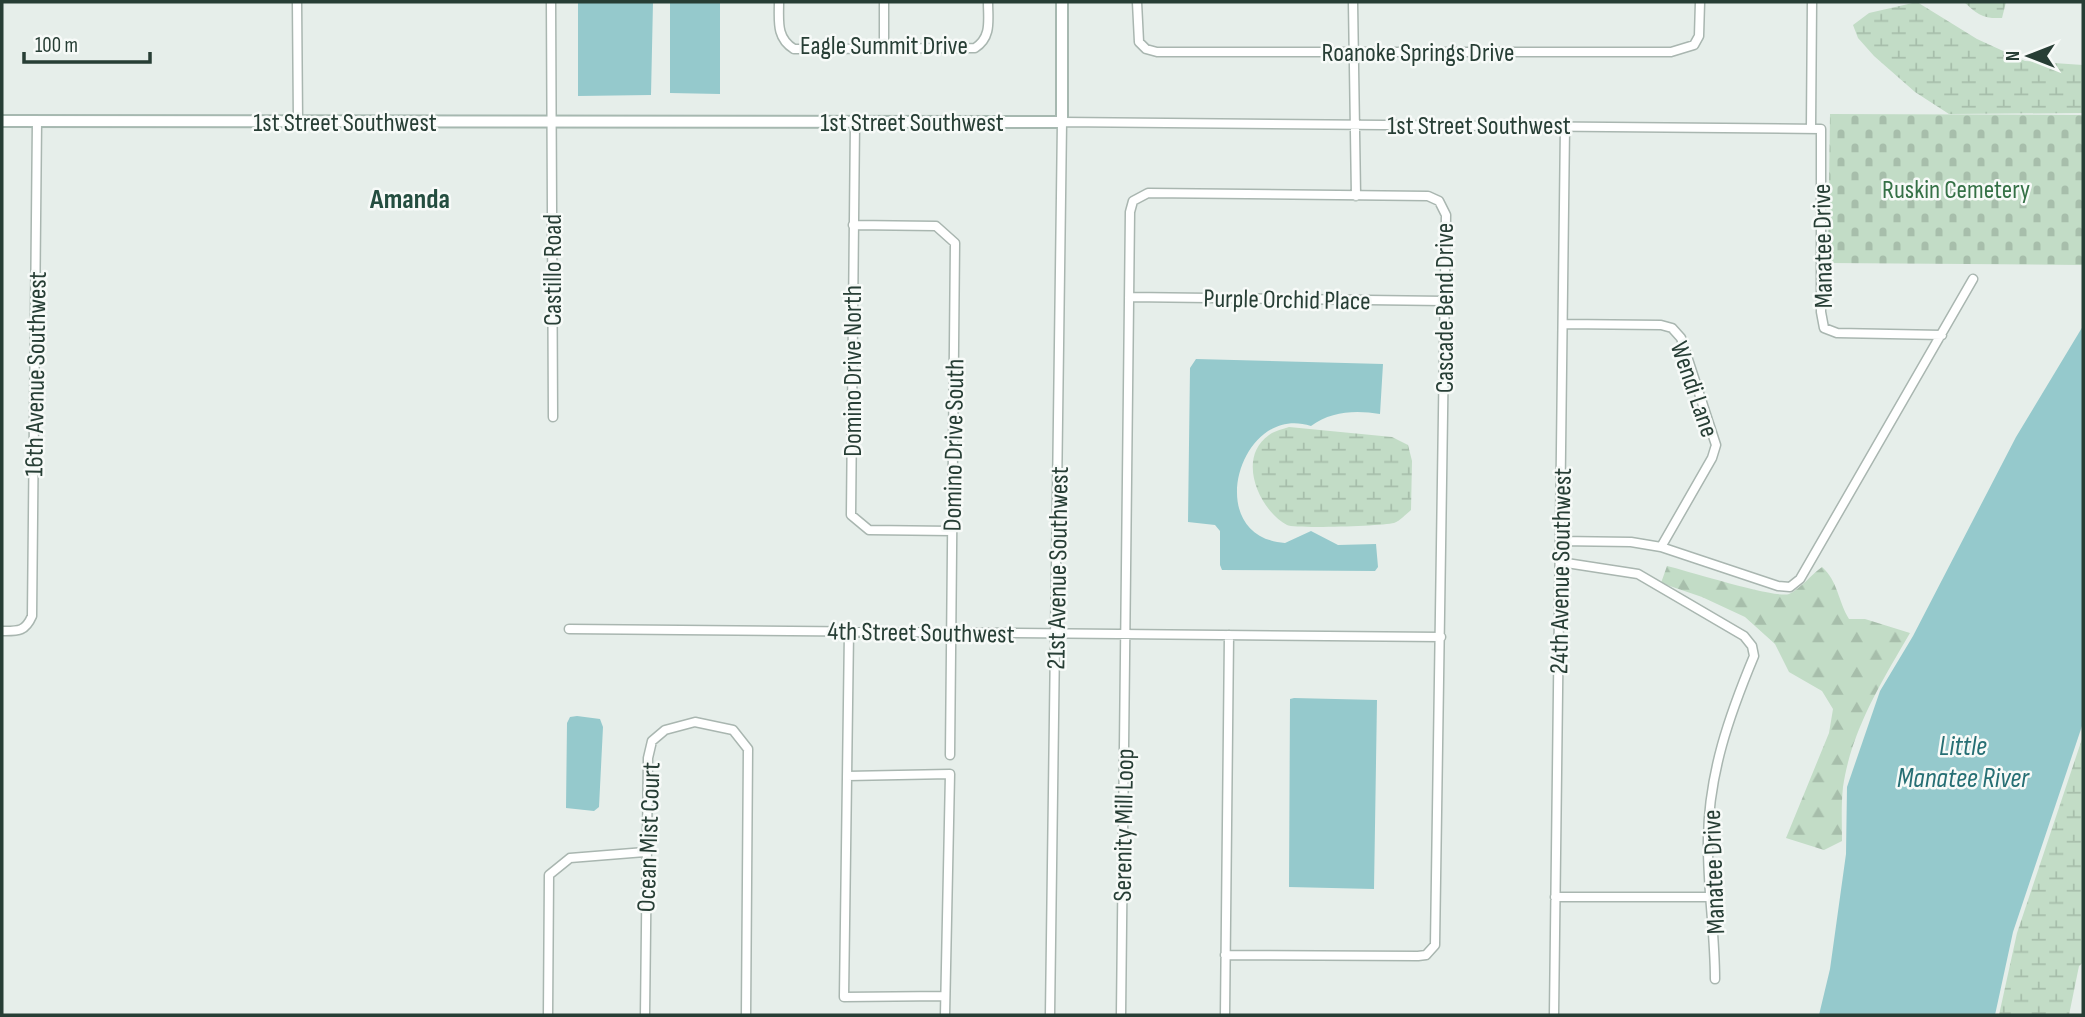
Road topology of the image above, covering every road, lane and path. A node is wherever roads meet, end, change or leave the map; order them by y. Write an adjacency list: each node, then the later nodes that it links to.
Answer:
1 (297, 2): 15 (street)
2 (551, 2): 16 (street, Castillo Road)
3 (779, 2): 11 (street, Eagle Summit Drive)
4 (884, 2): 11 (street)
5 (988, 2): 11 (street, Eagle Summit Drive)
6 (1062, 2): 18 (street)
7 (1137, 2): 12 (street, Roanoke Springs Drive)
8 (1353, 2): 12 (street)
9 (1700, 2): 12 (street, Roanoke Springs Drive)
10 (1812, 2): 21 (street)
11 (884, 49)
12 (1353, 52): 19 (street)
13 (2, 121): 14 (street, 1st Street Southwest)
14 (37, 121): 15 (street, 1st Street Southwest); 36 (street, 16th Avenue Southwest)
15 (298, 122): 16 (street, 1st Street Southwest)
16 (552, 122): 17 (street, 1st Street Southwest); 30 (street, Castillo Road)
17 (855, 122): 18 (street, 1st Street Southwest); 24 (street, Domino Drive North)
18 (1062, 122): 19 (street, 1st Street Southwest); 39 (street, 21st Avenue Southwest)
19 (1353, 124): 20 (street, 1st Street Southwest); 23 (street)
20 (1566, 126): 21 (street, 1st Street Southwest); 28 (street, 24th Avenue Southwest)
21 (1811, 127): 22 (street, 1st Street Southwest)
22 (1821, 129): 29 (street, Manatee Drive)
23 (1356, 196): 26 (street, Cascade Bend Drive); 27 (street, Cascade Bend Drive)
24 (853, 225): 31 (street, Domino Drive North); 31 (street, Domino Drive South)
25 (1973, 279): 29 (street)
26 (1129, 297): 27 (street, Purple Orchid Place); 40 (street, Cascade Bend Drive)
27 (1445, 301): 42 (street, Cascade Bend Drive)
28 (1563, 324): 32 (street, 24th Avenue Southwest); 33 (street, Wendi Lane)
29 (1942, 335): 33 (street)
30 (553, 418)
31 (952, 531): 38 (street, Domino Drive South)
32 (1560, 541): 33 (street); 34 (street, 24th Avenue Southwest)
33 (1661, 547)
34 (1560, 562): 46 (street, 24th Avenue Southwest); 47 (street, Manatee Drive)
35 (569, 629): 37 (street, 4th Street Southwest)
36 (2, 631)
37 (849, 631): 38 (street, 4th Street Southwest); 44 (street)
38 (950, 631): 39 (street, 4th Street Southwest); 43 (street, Domino Drive South)
39 (1056, 634): 40 (street, 4th Street Southwest); 55 (street, 21st Avenue Southwest)
40 (1125, 634): 41 (street, 4th Street Southwest); 56 (street, Serenity Mill Loop)
41 (1229, 635): 42 (street, 4th Street Southwest); 48 (street)
42 (1441, 638): 48 (street, Cascade Bend Drive)
43 (950, 755)
44 (847, 776): 50 (street); 50 (street)
45 (645, 852): 51 (street); 52 (street, Ocean Mist Court); 53 (street, Ocean Mist Court)
46 (1555, 897): 47 (street); 58 (street, 24th Avenue Southwest)
47 (1712, 897): 49 (street, Manatee Drive)
48 (1225, 956): 57 (street)
49 (1715, 979)
50 (945, 996): 54 (street)
51 (548, 1015)
52 (645, 1015)
53 (746, 1015)
54 (945, 1015)
55 (1050, 1015)
56 (1121, 1015)
57 (1224, 1015)
58 (1554, 1015)

